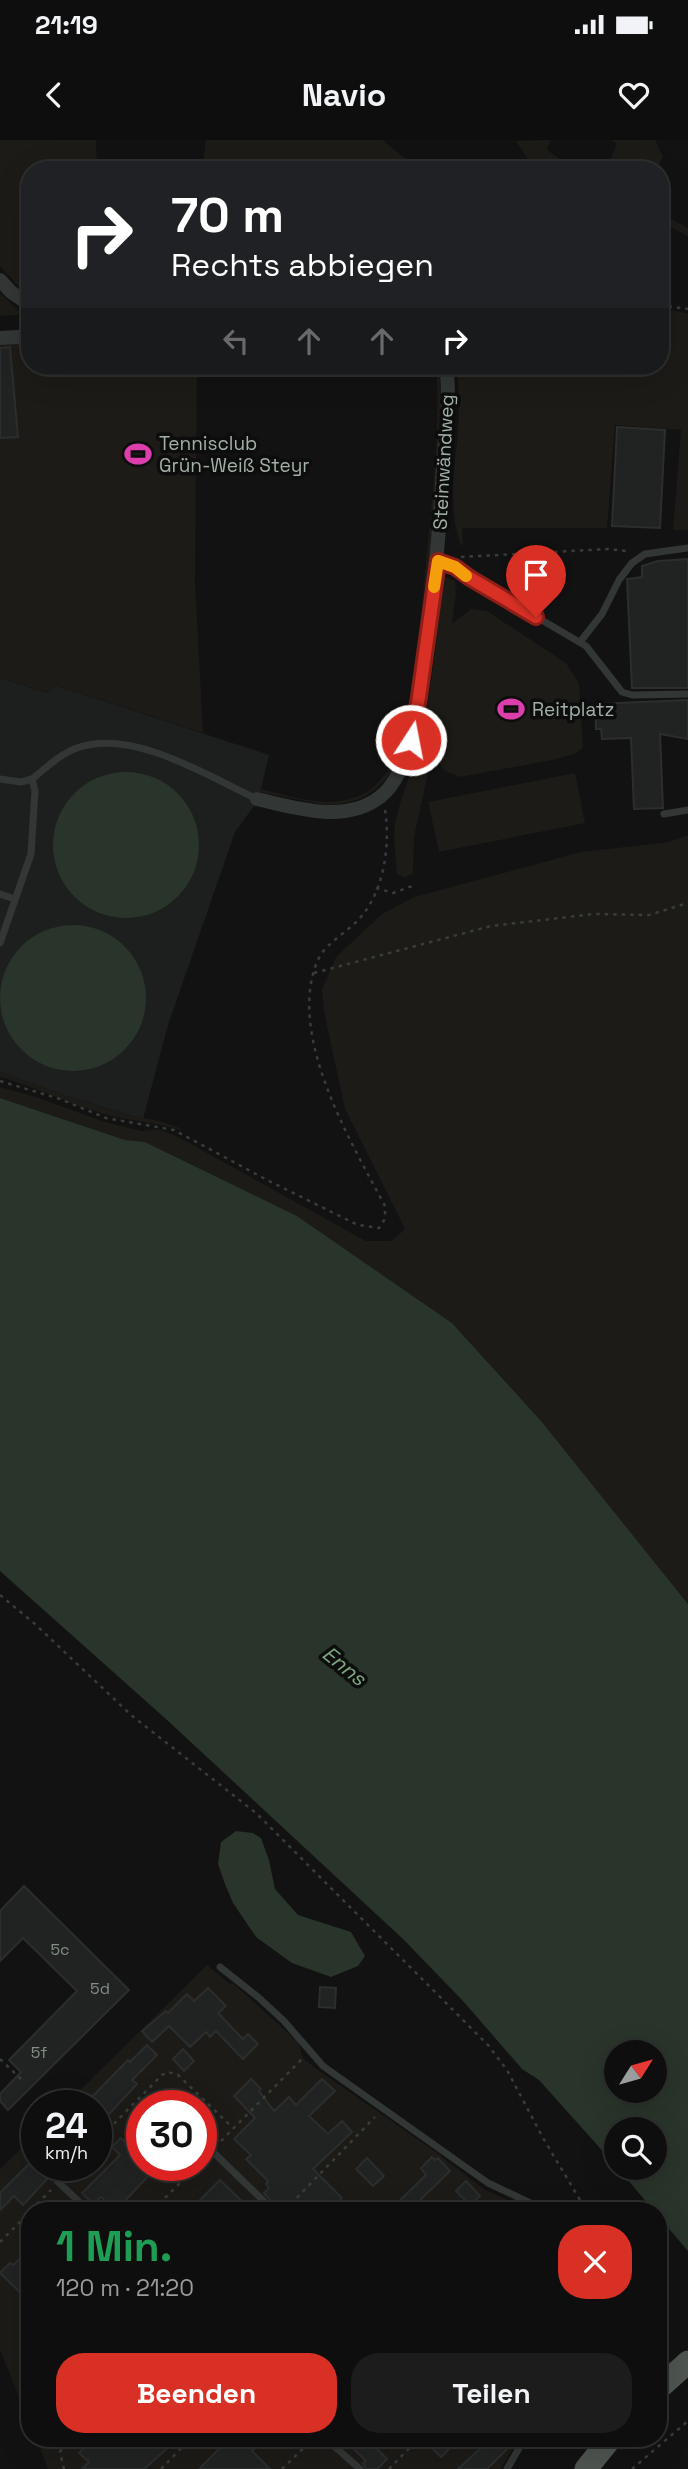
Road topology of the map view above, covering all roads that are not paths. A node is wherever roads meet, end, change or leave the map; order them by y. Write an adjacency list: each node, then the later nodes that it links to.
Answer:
1 (0, 280): 2 (street)
2 (21, 299)
3 (0, 338): 4 (street)
4 (21, 338)
5 (446, 375): 7 (street, Steinwändweg)
6 (688, 548): 8 (lane)
7 (441, 561): 8 (lane); 12 (street, Steinwändweg)
8 (580, 642): 9 (lane)
9 (688, 694)
10 (0, 779): 11 (lane)
11 (32, 779): 12 (lane); 16 (lane)
12 (257, 799)
13 (688, 810): 14 (lane)
14 (664, 814)
15 (0, 894): 16 (lane)
16 (15, 899): 17 (lane)
17 (0, 943)
18 (220, 1967): 23 (lane)
19 (217, 2156): 22 (lane)
20 (58, 2182): 21 (lane)
21 (79, 2202)
22 (265, 2202)
23 (528, 2202)
24 (688, 2362): 25 (main road, bridge)
25 (667, 2381)
26 (335, 2447): 29 (lane)
27 (520, 2447): 30 (lane)
28 (604, 2447): 31 (main road)
29 (360, 2469)
30 (507, 2469)
31 (586, 2469)

